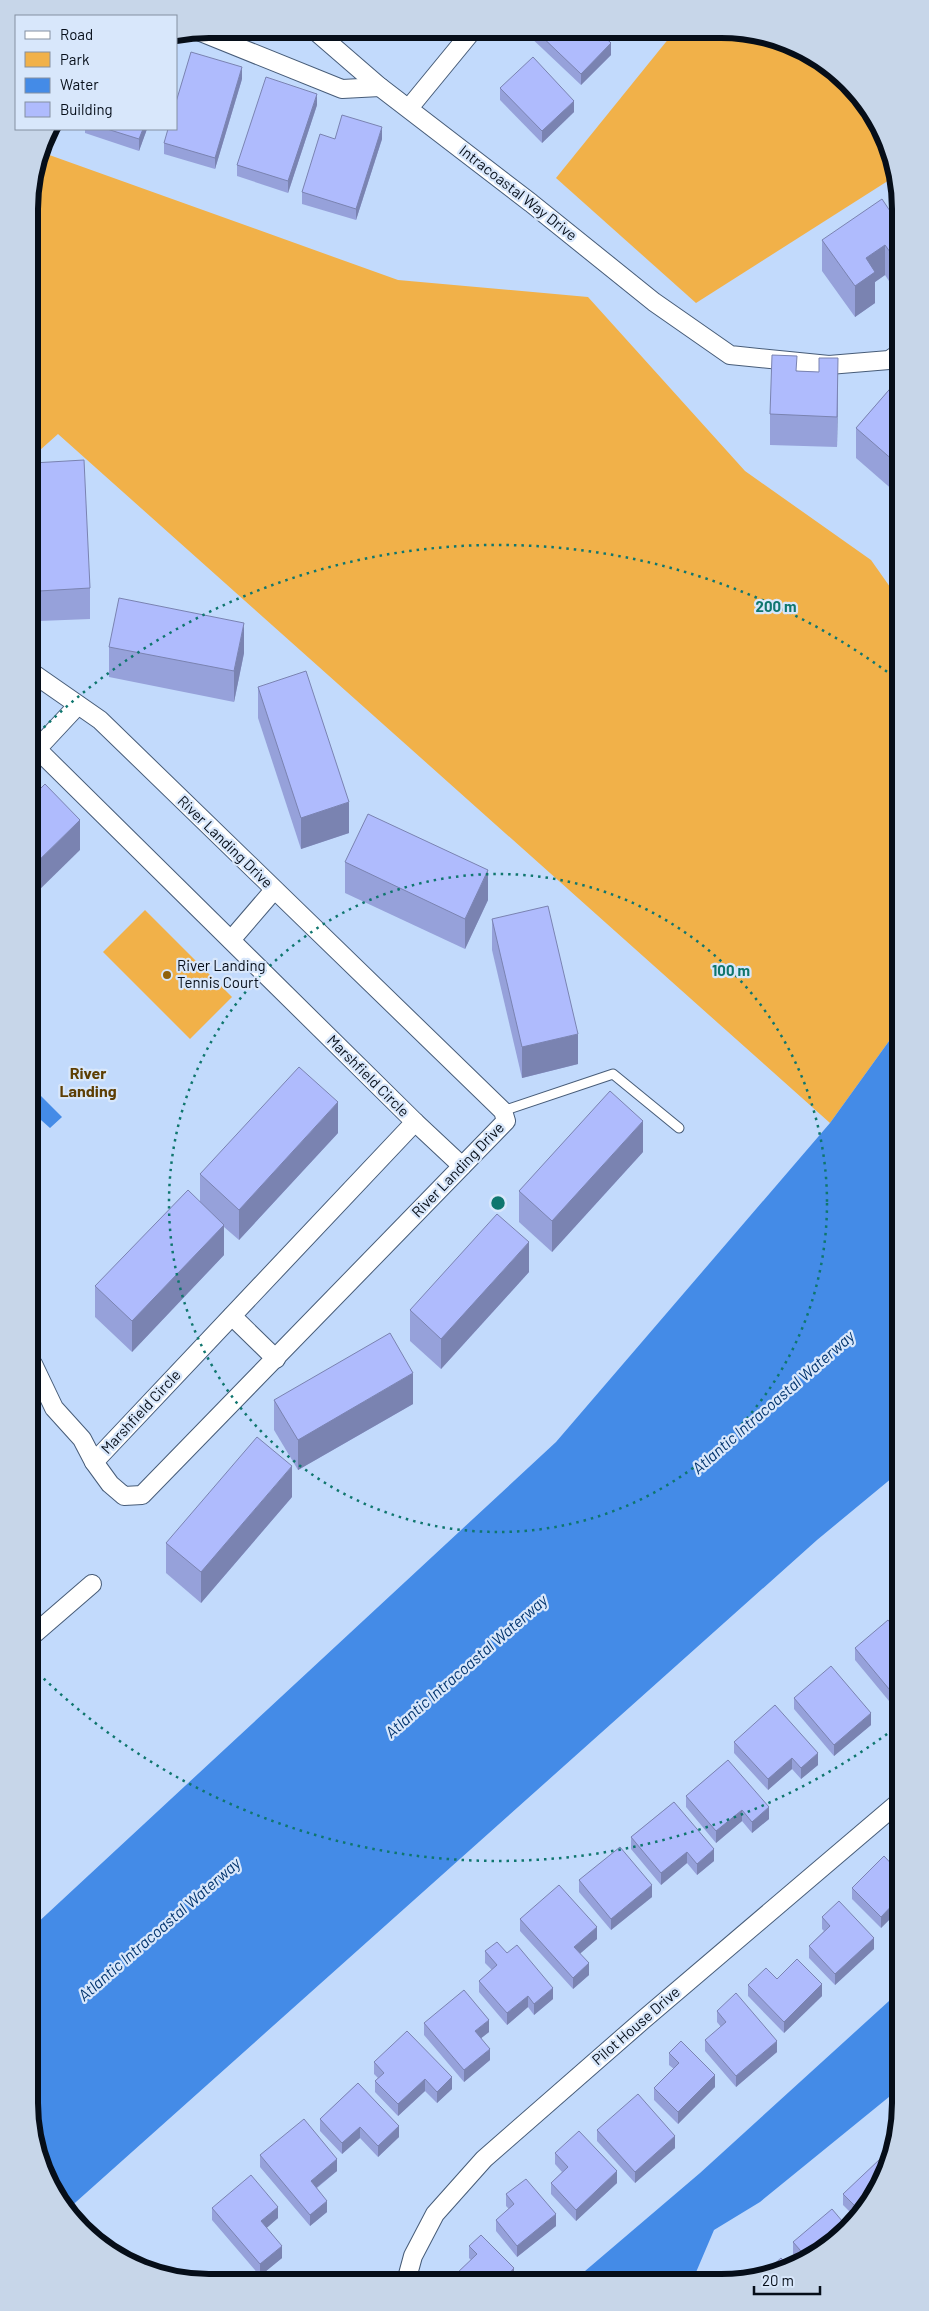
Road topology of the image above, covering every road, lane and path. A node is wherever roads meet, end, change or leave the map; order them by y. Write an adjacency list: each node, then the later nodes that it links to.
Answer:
1 (215, 38): 4 (street)
2 (323, 38): 4 (street, Intracoastal Way Drive)
3 (466, 38): 5 (street)
4 (380, 87): 5 (street, Intracoastal Way Drive)
5 (409, 108): 6 (street, Intracoastal Way Drive)
6 (892, 359)
7 (38, 678): 8 (street, River Landing Drive)
8 (78, 705): 9 (street); 11 (street, River Landing Drive)
9 (38, 748)
10 (38, 756): 12 (street, Marshfield Circle)
11 (274, 890): 12 (street); 13 (street, River Landing Drive)
12 (231, 940): 14 (street, Marshfield Circle)
13 (502, 1111): 15 (lane); 16 (street, River Landing Drive)
14 (415, 1122): 16 (street); 17 (street, Marshfield Circle)
15 (679, 1128)
16 (462, 1166): 18 (street, River Landing Drive)
17 (232, 1316): 18 (street); 20 (street, Marshfield Circle)
18 (276, 1359): 20 (street, River Landing Drive)
19 (38, 1376): 20 (street, River Landing Drive)
20 (94, 1462)
21 (92, 1584): 22 (street)
22 (38, 1632)
23 (891, 1812): 24 (street, Pilot House Drive)
24 (408, 2274)

